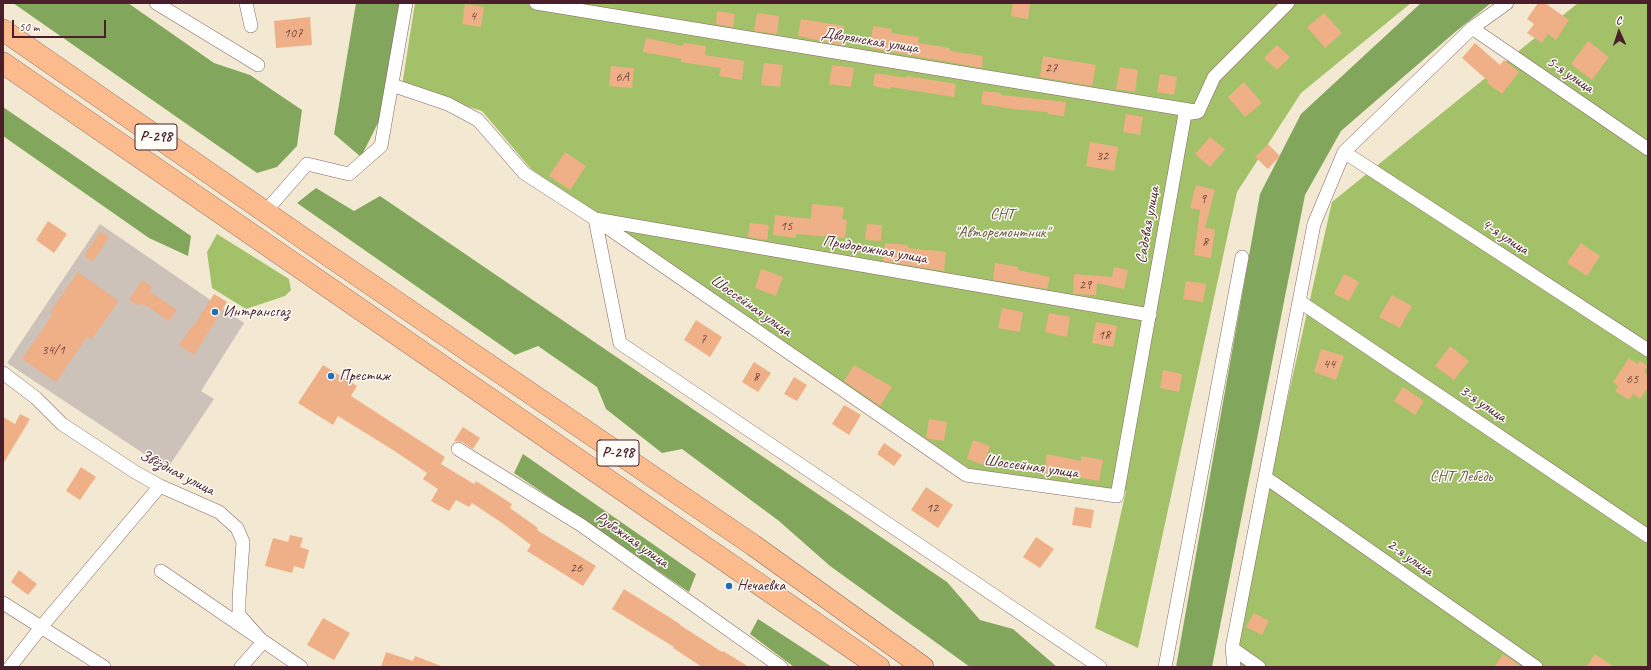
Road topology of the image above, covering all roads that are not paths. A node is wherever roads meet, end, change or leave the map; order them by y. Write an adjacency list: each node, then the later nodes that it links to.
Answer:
1 (156, 3): 11 (street)
2 (246, 3): 7 (street)
3 (406, 3): 12 (street)
4 (536, 3): 13 (street, Дворянская улица)
5 (1288, 3): 13 (street)
6 (1507, 3): 8 (street)
7 (251, 26)
8 (1472, 28): 14 (street, 5-я улица); 15 (street)
9 (3, 30): 16 (highway, Р-298)
10 (3, 63): 38 (highway, Р-298)
11 (258, 65)
12 (392, 85): 16 (street); 17 (street, Шоссейная улица)
13 (1198, 112): 20 (street, Садовая улица)
14 (1648, 149)
15 (1344, 152): 19 (street); 21 (street, 4-я улица)
16 (264, 212): 39 (highway, Р-298)
17 (595, 219): 20 (street, Придорожная улица); 26 (street, Шоссейная улица); 40 (street)
18 (1242, 257): 41 (street)
19 (1299, 302): 24 (street); 27 (street, 3-я улица)
20 (1150, 315): 26 (street, Садовая улица)
21 (1648, 350)
22 (3, 373): 25 (street, Звёздная улица)
23 (458, 449): 37 (street, Рубежная улица)
24 (1265, 477): 32 (street); 44 (street, 2-я улица)
25 (160, 486): 30 (street); 31 (street, Звёздная улица)
26 (1117, 496)
27 (1648, 536)
28 (161, 571): 31 (street, Звёздная улица)
29 (3, 603): 30 (street)
30 (42, 626): 33 (street); 34 (street)
31 (263, 642): 35 (street); 36 (street, Звёздная улица)
32 (1232, 648): 42 (street); 43 (street)
33 (10, 667)
34 (104, 667)
35 (241, 667)
36 (301, 667)
37 (781, 667)
38 (879, 667)
39 (923, 667)
40 (1100, 667)
41 (1165, 667)
42 (1234, 667)
43 (1259, 667)
44 (1536, 667)

